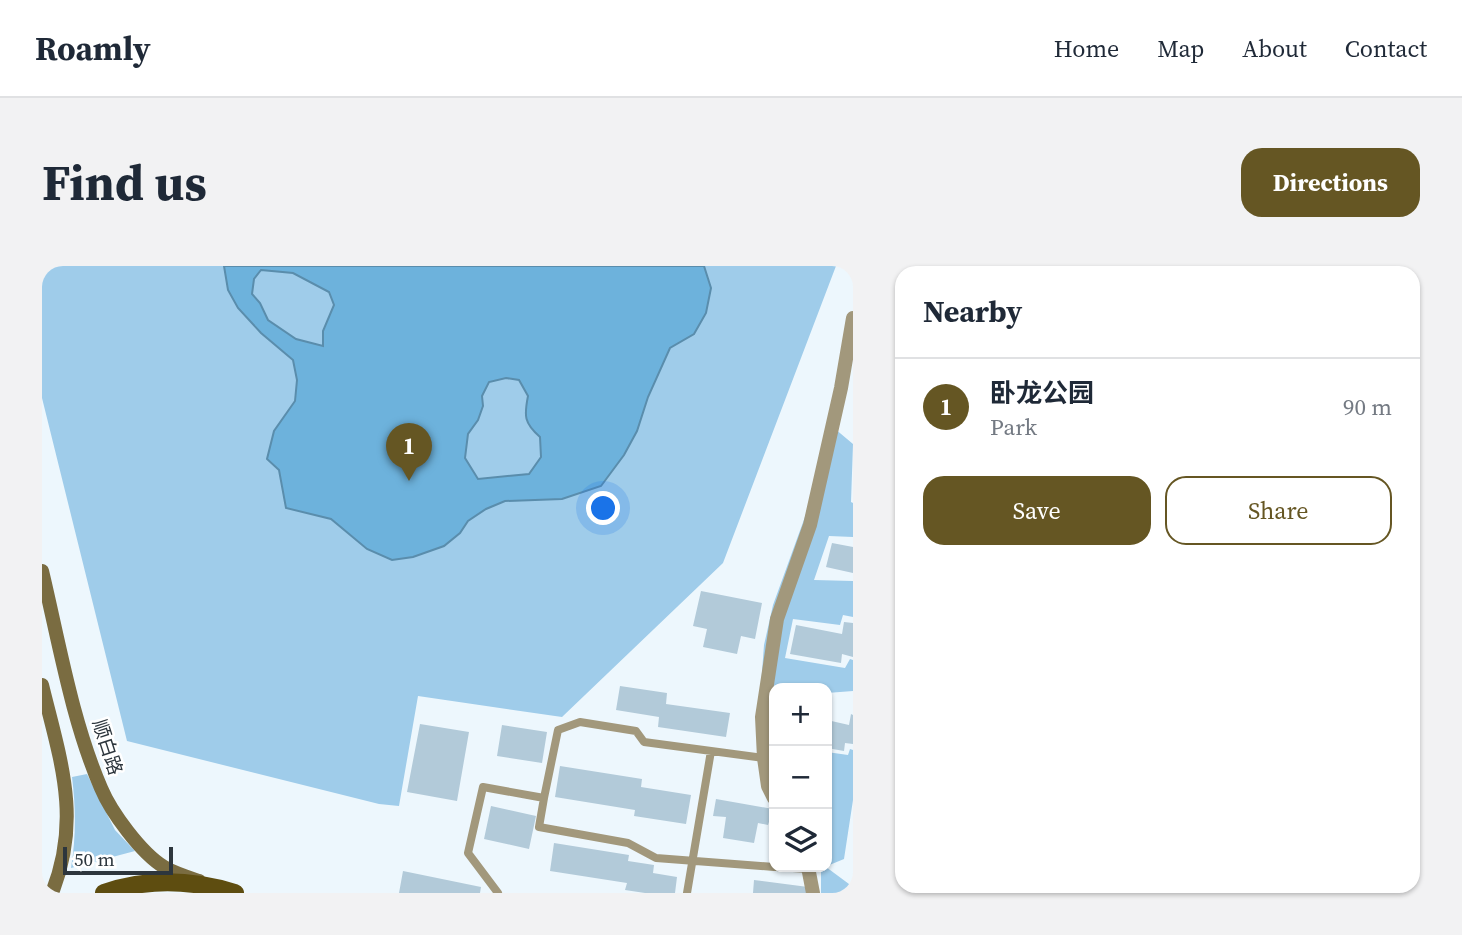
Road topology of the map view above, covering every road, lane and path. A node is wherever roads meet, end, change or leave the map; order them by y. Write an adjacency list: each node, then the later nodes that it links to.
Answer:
1 (853, 318): 5 (street)
2 (42, 571): 11 (main road, 顺白路)
3 (42, 685): 12 (main road)
4 (711, 751): 5 (lane); 7 (lane); 8 (lane)
5 (764, 758): 6 (street)
6 (769, 788)
7 (544, 798): 8 (lane); 15 (lane)
8 (693, 861): 9 (lane); 16 (lane)
9 (769, 867)
10 (809, 872): 17 (street)
11 (210, 885): 13 (main road); 14 (main road)
12 (52, 893)
13 (104, 893)
14 (235, 893)
15 (498, 893)
16 (687, 893)
17 (813, 893)

